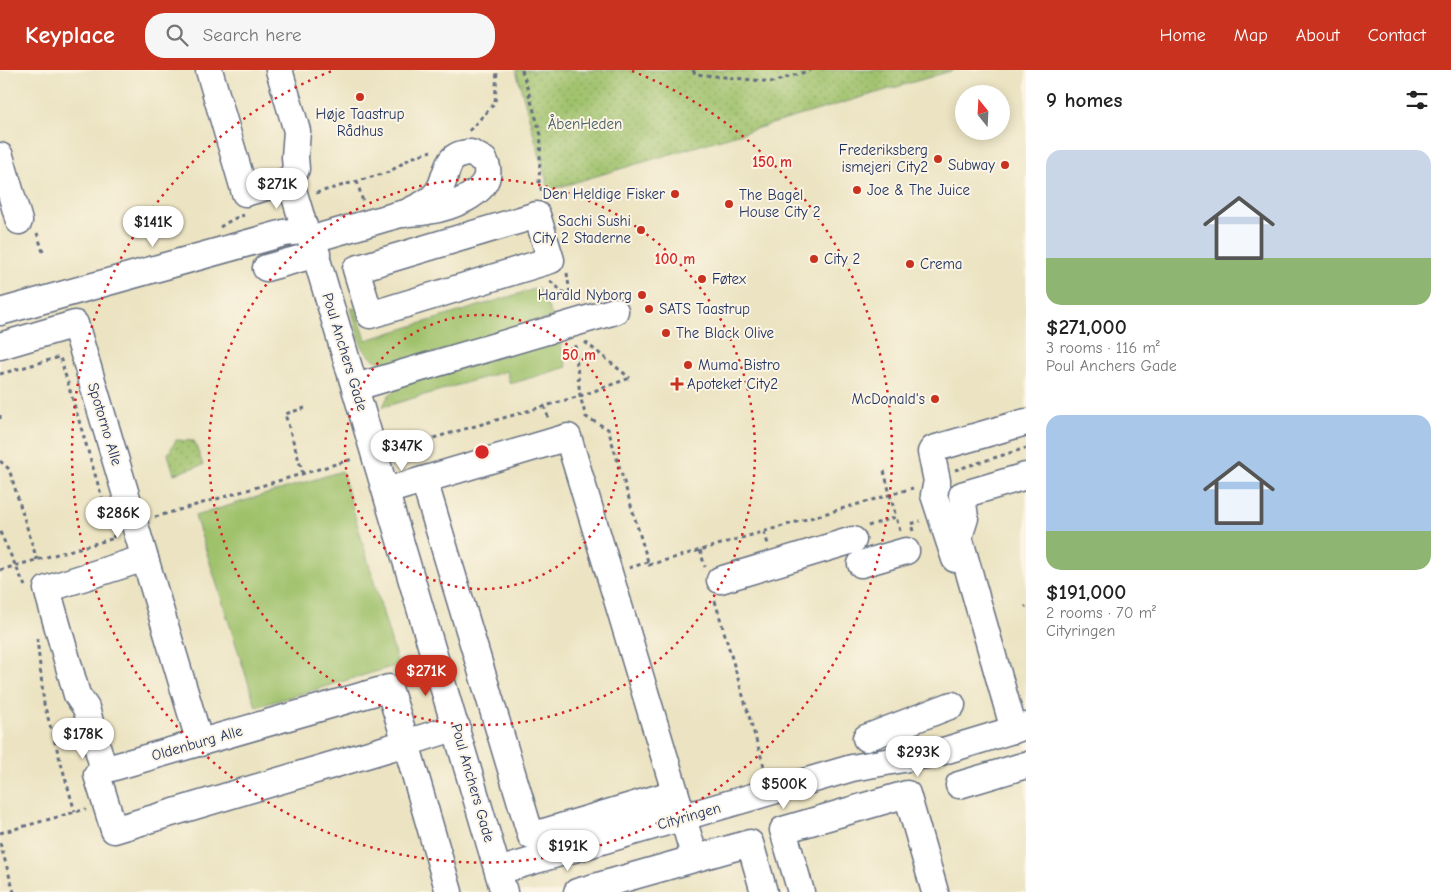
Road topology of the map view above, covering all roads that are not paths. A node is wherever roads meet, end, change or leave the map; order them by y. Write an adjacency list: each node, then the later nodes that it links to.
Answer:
1 (209, 70): 4 (street)
2 (279, 70): 4 (street)
3 (0, 156): 6 (street)
4 (292, 190): 7 (street)
5 (404, 214): 7 (street)
6 (19, 221)
7 (312, 242): 8 (street); 10 (street, Poul Anchers Gade); 12 (street)
8 (266, 268)
9 (363, 293): 9 (street); 10 (street)
10 (331, 303): 14 (street, Poul Anchers Gade)
11 (615, 311): 14 (street)
12 (0, 312)
13 (0, 346): 20 (street, Spotorno Alle)
14 (356, 387): 18 (street, Poul Anchers Gade)
15 (1026, 422): 22 (street)
16 (1026, 476): 22 (street)
17 (424, 480): 18 (street); 33 (street); 33 (street)
18 (386, 491): 24 (street, Poul Anchers Gade)
19 (909, 539): 21 (street)
20 (145, 558): 27 (street, Spotorno Alle); 30 (street)
21 (713, 582)
22 (991, 647): 25 (street)
23 (952, 705): 26 (street)
24 (457, 727): 28 (street); 37 (street, Poul Anchers Gade)
25 (1020, 728): 31 (street, Cityringen)
26 (866, 738)
27 (200, 742): 28 (street, Oldenburg Alle); 30 (street, Oldenburg Alle)
28 (406, 743): 30 (street); 38 (street)
29 (1026, 765): 32 (street)
30 (104, 770)
31 (829, 771): 34 (street); 35 (street, Cityringen)
32 (959, 785)
33 (675, 793): 35 (street)
34 (844, 812): 41 (street); 42 (street)
35 (683, 818): 36 (street); 37 (street, Cityringen)
36 (695, 858): 39 (street); 40 (street)
37 (501, 882)
38 (449, 892)
39 (577, 892)
40 (764, 892)
41 (801, 892)
42 (935, 892)

